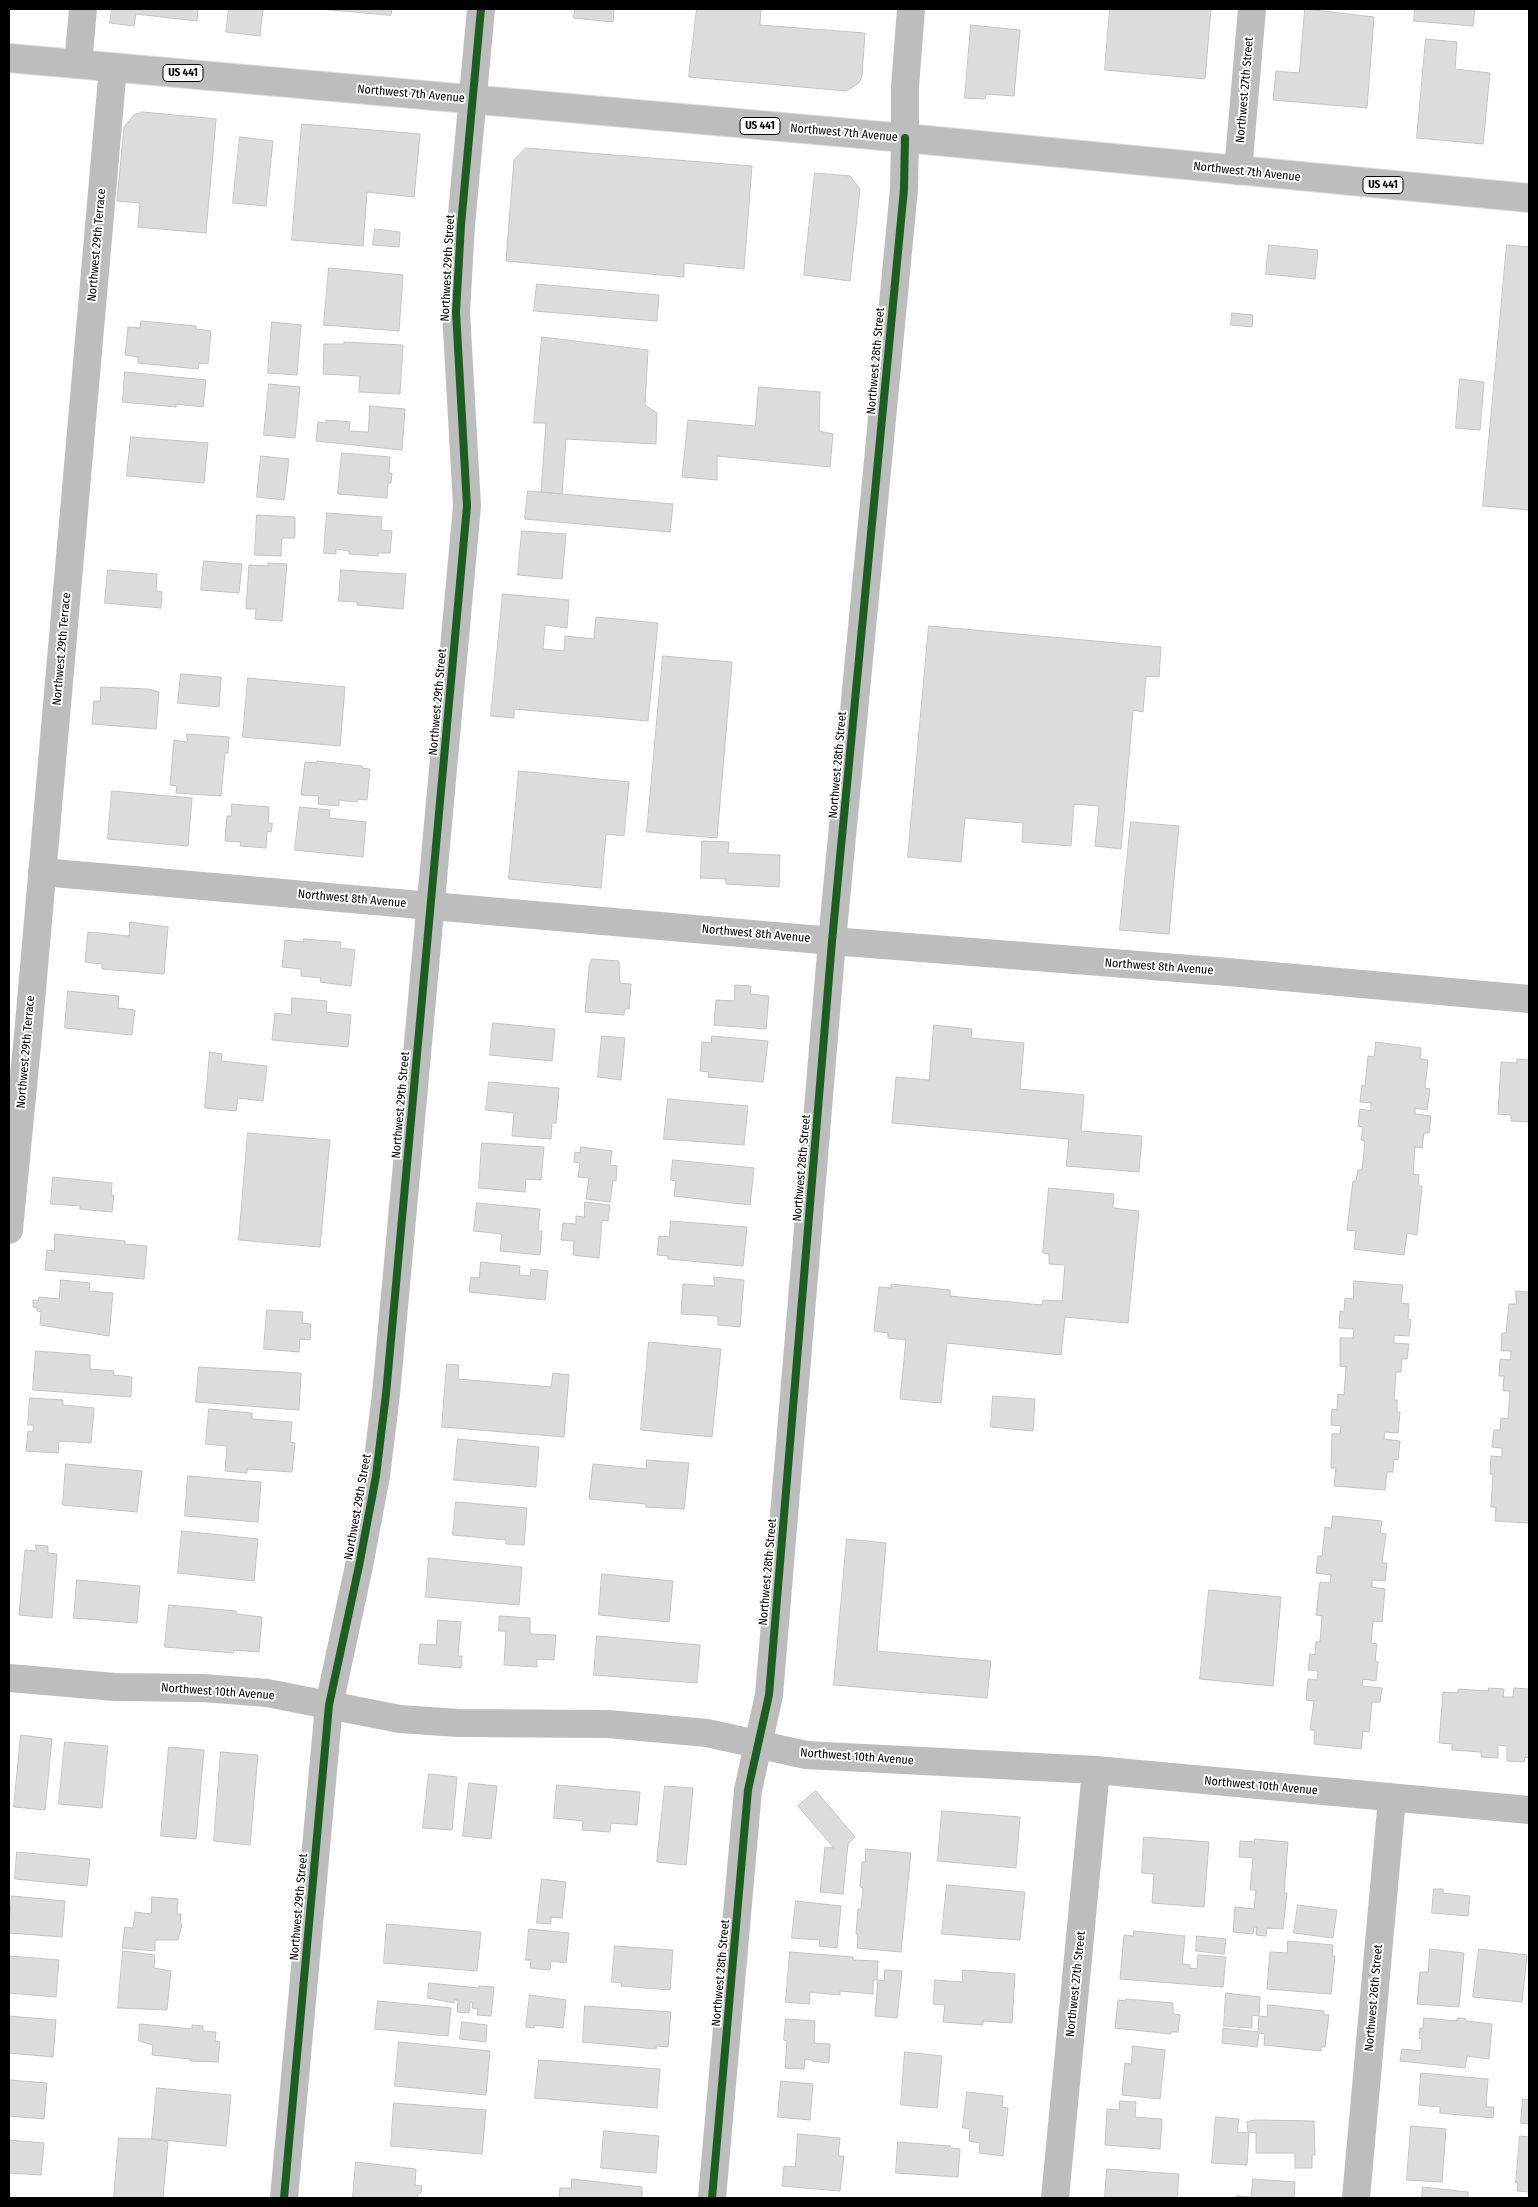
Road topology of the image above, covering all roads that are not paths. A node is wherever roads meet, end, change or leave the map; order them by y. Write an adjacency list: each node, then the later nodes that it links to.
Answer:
1 (83, 9): 6 (street)
2 (481, 9): 8 (street, Northwest 29th Street)
3 (911, 9): 9 (street, Northwest 28th Street)
4 (1252, 9): 10 (street, Northwest 27th Street)
5 (9, 58): 6 (street, Northwest 7th Avenue / US 441)
6 (78, 64): 7 (street, Northwest 7th Avenue / US 441)
7 (113, 67): 8 (street, Northwest 7th Avenue / US 441); 12 (street, Northwest 29th Terrace)
8 (473, 100): 9 (street, Northwest 7th Avenue / US 441); 13 (street, Northwest 29th Street)
9 (905, 138): 10 (street, Northwest 7th Avenue / US 441); 14 (street, Northwest 28th Street)
10 (1238, 171): 11 (street, Northwest 7th Avenue / US 441)
11 (1529, 198)
12 (42, 872): 13 (street, Northwest 8th Avenue); 16 (street, Northwest 29th Terrace)
13 (431, 906): 14 (street, Northwest 8th Avenue); 19 (street, Northwest 29th Street)
14 (832, 941): 15 (street, Northwest 8th Avenue); 20 (street, Northwest 28th Street)
15 (1529, 998)
16 (18, 1034): 17 (street, Northwest 29th Terrace)
17 (9, 1230)
18 (9, 1678): 19 (street, Northwest 10th Avenue)
19 (329, 1705): 20 (street, Northwest 10th Avenue); 24 (street, Northwest 29th Street)
20 (758, 1744): 21 (street, Northwest 10th Avenue); 25 (street, Northwest 28th Street)
21 (1096, 1770): 22 (street, Northwest 10th Avenue); 26 (street, Northwest 27th Street)
22 (1392, 1798): 23 (street, Northwest 10th Avenue); 27 (street, Northwest 26th Street)
23 (1529, 1810)
24 (284, 2198)
25 (712, 2198)
26 (1055, 2198)
27 (1356, 2198)

